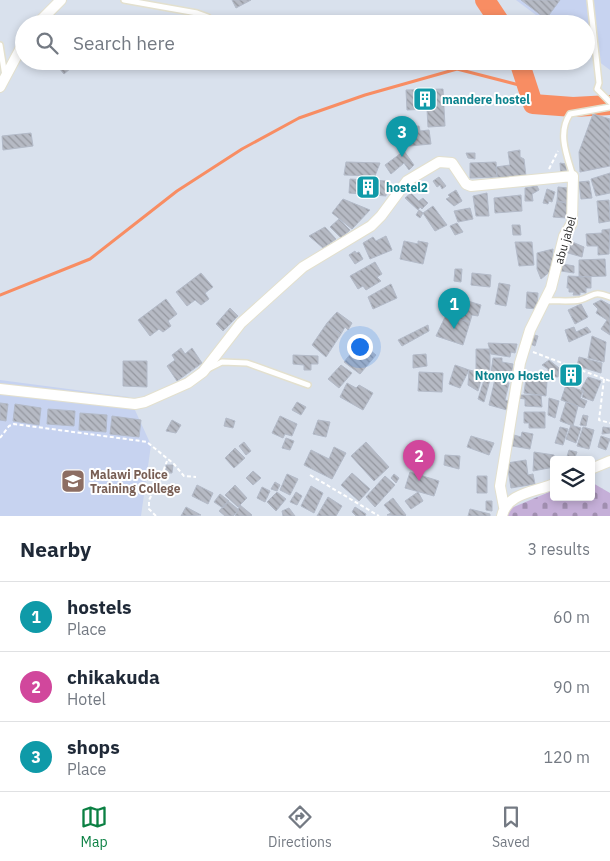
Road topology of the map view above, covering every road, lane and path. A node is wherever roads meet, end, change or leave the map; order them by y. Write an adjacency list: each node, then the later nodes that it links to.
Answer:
1 (61, 0): 4 (street)
2 (124, 0): 5 (lane)
3 (590, 0): 6 (lane)
4 (46, 15)
5 (202, 15)
6 (592, 15)
7 (0, 45): 10 (lane)
8 (595, 47): 12 (lane)
9 (15, 58): 10 (street)
10 (5, 76): 11 (street)
11 (0, 87)
12 (610, 102)
13 (610, 107): 14 (lane, abu jabel)
14 (563, 140): 15 (lane, abu jabel); 16 (path)
15 (573, 176): 16 (street); 18 (street, abu jabel)
16 (544, 179): 20 (street)
17 (610, 297): 18 (lane)
18 (544, 301): 19 (street, abu jabel)
19 (524, 349): 21 (path); 33 (street, abu jabel)
20 (203, 372): 23 (lane); 24 (street)
21 (604, 379): 22 (path); 25 (path)
22 (610, 381)
23 (308, 385)
24 (0, 389)
25 (610, 422)
26 (0, 438): 27 (path)
27 (167, 460): 31 (path); 34 (path)
28 (610, 461): 29 (street)
29 (595, 467)
30 (310, 475): 35 (path)
31 (196, 477)
32 (550, 485): 33 (street)
33 (503, 512)
34 (156, 516)
35 (380, 516)

